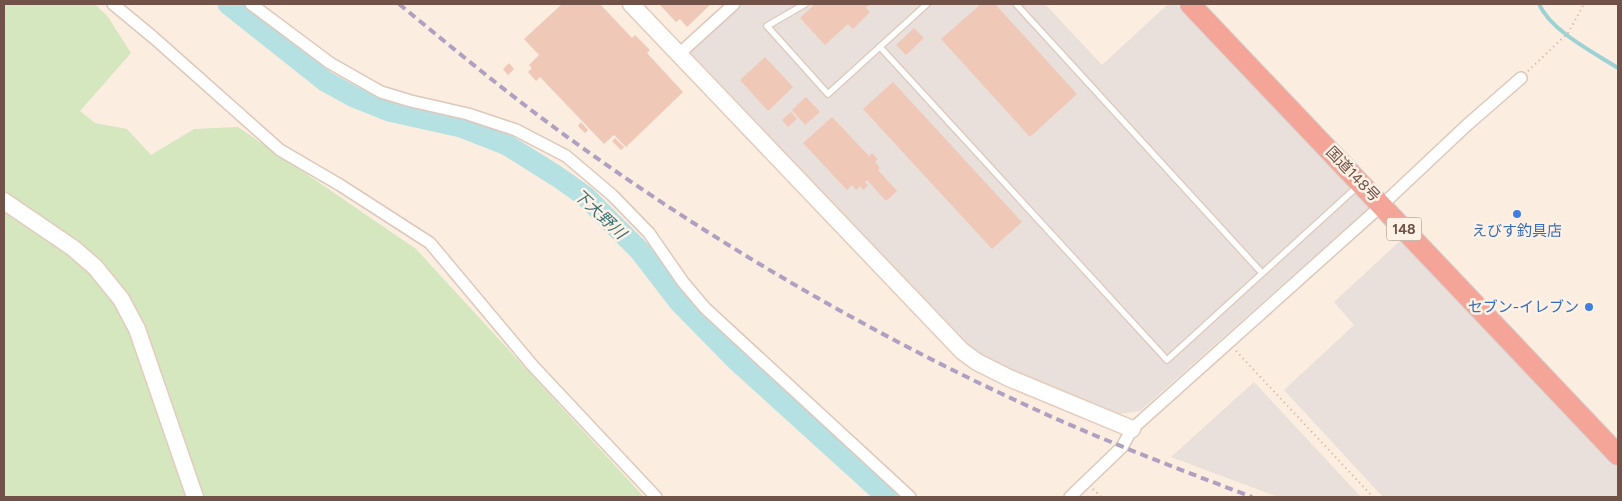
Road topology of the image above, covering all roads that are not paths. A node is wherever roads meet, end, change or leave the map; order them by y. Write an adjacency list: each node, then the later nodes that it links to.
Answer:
1 (113, 4): 19 (street)
2 (251, 4): 20 (street)
3 (631, 4): 10 (street)
4 (734, 4): 10 (street)
5 (806, 4): 9 (lane)
6 (927, 4): 9 (lane)
7 (1016, 4): 15 (lane)
8 (1190, 4): 12 (highway, 国道148号 / 148)
9 (880, 47): 15 (lane)
10 (679, 54): 16 (street)
11 (1521, 78): 14 (street)
12 (1361, 183): 14 (highway, 国道148号 / 148); 15 (lane)
13 (4, 201): 18 (street)
14 (1382, 205): 16 (street); 17 (highway, 国道148号 / 148)
15 (1262, 274)
16 (1132, 429): 21 (street)
17 (1618, 455)
18 (195, 497)
19 (656, 497)
20 (910, 497)
21 (1070, 497)

